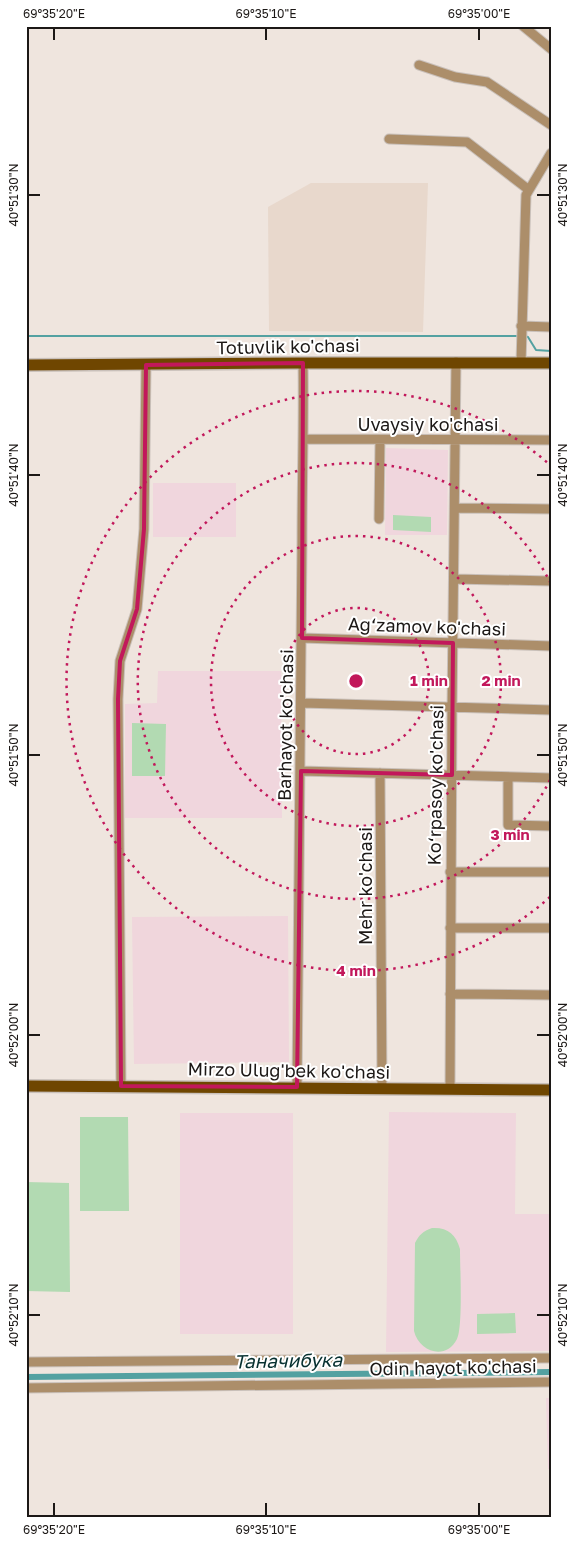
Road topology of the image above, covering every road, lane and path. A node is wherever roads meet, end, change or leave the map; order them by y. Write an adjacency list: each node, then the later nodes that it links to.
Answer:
1 (523, 26): 2 (street)
2 (551, 49)
3 (418, 65): 4 (street)
4 (551, 126)
5 (389, 139): 7 (street)
6 (551, 153): 7 (street)
7 (529, 190): 9 (street)
8 (551, 327): 9 (street)
9 (521, 328): 12 (street)
10 (456, 362): 11 (main road, Totuvlik ko'chasi); 12 (main road, Totuvlik ko'chasi); 19 (street, Ko‘rpasoy ko'chasi)
11 (303, 363): 15 (main road, Totuvlik ko'chasi); 16 (street, Barhayot ko'chasi)
12 (520, 363): 13 (main road, Totuvlik ko'chasi)
13 (551, 363)
14 (26, 365): 15 (main road, Totuvlik ko'chasi)
15 (146, 365): 44 (street)
16 (304, 439): 17 (street, Uvaysiy ko'chasi); 25 (street, Barhayot ko'chasi)
17 (380, 440): 19 (street, Uvaysiy ko'chasi); 22 (street)
18 (551, 440): 19 (street, Uvaysiy ko'chasi)
19 (456, 441): 20 (street, Ko‘rpasoy ko'chasi)
20 (455, 508): 21 (street); 23 (street, Ko‘rpasoy ko'chasi)
21 (551, 509)
22 (379, 520)
23 (454, 579): 24 (street); 26 (street, Ko‘rpasoy ko'chasi)
24 (551, 581)
25 (302, 638): 26 (street, Ag‘zamov ko'chasi); 28 (street, Barhayot ko'chasi)
26 (453, 643): 27 (street, Ag‘zamov ko'chasi); 29 (street, Ko‘rpasoy ko'chasi)
27 (551, 646)
28 (302, 703): 29 (street); 31 (street, Barhayot ko'chasi)
29 (452, 708): 30 (street); 33 (street, Ko‘rpasoy ko'chasi)
30 (551, 710)
31 (301, 771): 32 (street); 45 (street, Barhayot ko'chasi)
32 (380, 773): 33 (street); 46 (street, Mehr ko'chasi)
33 (452, 775): 34 (street); 37 (street, Ko‘rpasoy ko'chasi)
34 (508, 778): 35 (street); 36 (street)
35 (551, 778)
36 (551, 826)
37 (450, 872): 38 (street); 39 (street, Ko‘rpasoy ko'chasi)
38 (551, 872)
39 (450, 928): 40 (street); 41 (street, Ko‘rpasoy ko'chasi)
40 (551, 928)
41 (450, 994): 42 (street); 47 (street, Ko‘rpasoy ko'chasi)
42 (551, 995)
43 (26, 1086): 44 (main road, Mirzo Ulug'bek ko'chasi)
44 (121, 1086): 45 (main road, Mirzo Ulug'bek ko'chasi)
45 (297, 1088): 46 (main road, Mirzo Ulug'bek ko'chasi)
46 (382, 1088): 47 (main road, Mirzo Ulug'bek ko'chasi)
47 (450, 1089): 48 (main road, Mirzo Ulug'bek ko'chasi)
48 (551, 1090)
49 (551, 1358): 50 (street, Odin hayot ko'chasi)
50 (26, 1362)
51 (551, 1382): 52 (street, Odin hayot ko'chasi)
52 (26, 1388)

